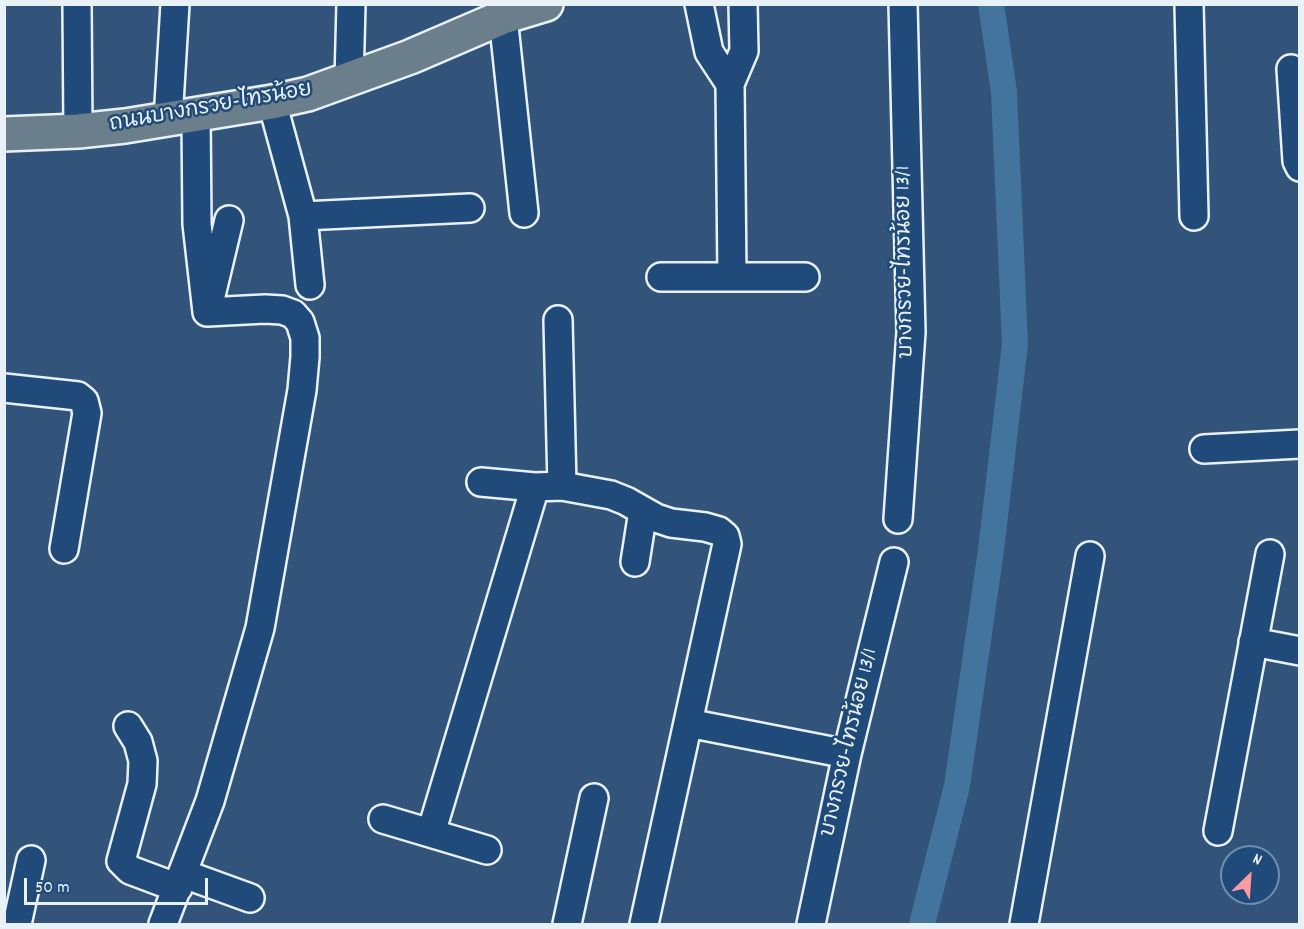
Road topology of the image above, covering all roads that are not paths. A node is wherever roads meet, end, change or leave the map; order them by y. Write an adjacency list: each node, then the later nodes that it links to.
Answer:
1 (77, 4): 15 (street)
2 (174, 4): 14 (street)
3 (351, 4): 11 (street)
4 (546, 4): 9 (main road, ถนนบางกรวย-ไทรน้อย)
5 (699, 4): 12 (street)
6 (743, 4): 12 (street)
7 (903, 4): 36 (street, บางกรวย-ไทรน้อย 13/1)
8 (1189, 4): 21 (street)
9 (503, 17): 11 (main road, ถนนบางกรวย-ไทรน้อย); 19 (street)
10 (1291, 69): 17 (street)
11 (349, 81): 13 (main road, ถนนบางกรวย-ไทรน้อย)
12 (730, 84): 24 (street)
13 (272, 102): 14 (main road, ถนนบางกรวย-ไทรน้อย); 20 (street)
14 (182, 118): 15 (main road, ถนนบางกรวย-ไทรน้อย); 27 (street)
15 (78, 131): 16 (main road, ถนนบางกรวย-ไทรน้อย)
16 (4, 134)
17 (1299, 168)
18 (470, 208): 20 (street)
19 (524, 213)
20 (303, 216): 26 (street)
21 (1194, 216)
22 (230, 220): 27 (street)
23 (661, 277): 24 (street)
24 (732, 277): 25 (street)
25 (805, 277)
26 (310, 285)
27 (207, 312): 53 (street)
28 (558, 320): 33 (street)
29 (4, 388): 37 (street)
30 (1299, 444): 31 (street)
31 (1204, 449)
32 (481, 482): 34 (street)
33 (562, 486): 34 (street); 35 (street)
34 (535, 487): 50 (street)
35 (643, 511): 40 (street); 44 (street)
36 (898, 519)
37 (64, 549)
38 (1270, 554): 42 (street)
39 (1090, 555): 60 (street)
40 (635, 562)
41 (894, 562): 46 (street, บางกรวย-ไทรน้อย 13/1)
42 (1253, 642): 43 (street); 49 (street)
43 (1299, 651)
44 (688, 723): 46 (street); 58 (street)
45 (129, 726): 53 (street)
46 (847, 754): 59 (street, บางกรวย-ไทรน้อย 13/1)
47 (594, 798): 57 (street)
48 (383, 819): 50 (street)
49 (1218, 831)
50 (431, 833): 51 (street)
51 (487, 850)
52 (31, 860): 55 (street)
53 (181, 881): 54 (street); 56 (street)
54 (250, 898)
55 (18, 924)
56 (164, 924)
57 (567, 924)
58 (644, 924)
59 (811, 924)
60 (1024, 924)

